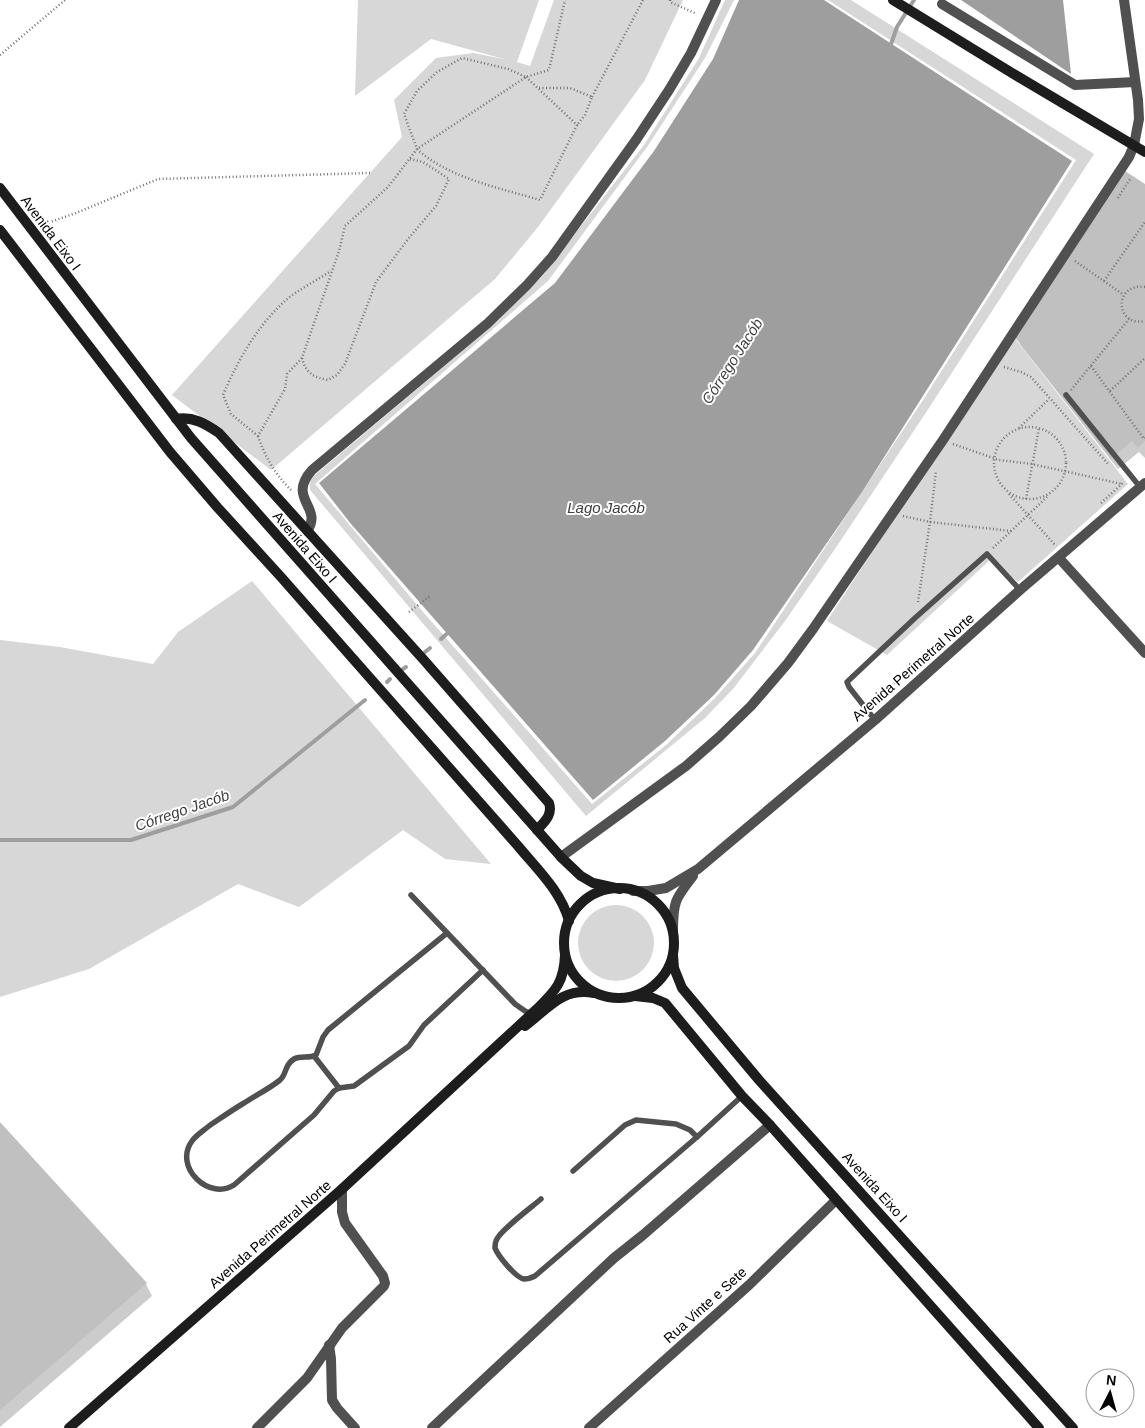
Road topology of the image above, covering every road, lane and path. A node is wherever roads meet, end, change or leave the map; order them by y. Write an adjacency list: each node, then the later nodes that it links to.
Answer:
1 (65, 0): 11 (path)
2 (565, 0): 12 (path)
3 (643, 0): 15 (path)
4 (666, 0): 7 (path)
5 (716, 0): 10 (street)
6 (1124, 0): 13 (street)
7 (670, 1): 10 (path)
8 (896, 2): 17 (main road)
9 (942, 4): 13 (street)
10 (708, 18): 54 (street)
11 (0, 55)
12 (526, 77): 14 (path); 18 (path); 18 (path)
13 (1135, 82): 17 (street)
14 (538, 88): 15 (path); 16 (path)
15 (592, 97): 16 (path)
16 (577, 125): 18 (path)
17 (1134, 145): 19 (main road); 35 (street)
18 (417, 150): 20 (path)
19 (1145, 152)
20 (410, 159): 27 (path); 33 (path)
21 (370, 173): 24 (path)
22 (0, 188): 24 (main road, Avenida Eixo I)
23 (1145, 222): 28 (path)
24 (31, 229): 41 (main road, Avenida Eixo I)
25 (0, 230): 75 (main road)
26 (1075, 261): 28 (path)
27 (332, 270): 33 (path); 44 (path)
28 (1104, 281): 30 (path)
29 (1145, 287): 30 (path)
30 (1124, 295): 31 (path)
31 (1129, 319): 32 (path); 36 (path)
32 (1145, 321)
33 (302, 358): 44 (path)
34 (1145, 358): 38 (path)
35 (993, 364): 40 (path); 46 (street)
36 (1091, 366): 37 (path); 38 (path)
37 (1074, 387)
38 (1110, 391): 45 (path)
39 (1066, 395): 51 (lane)
40 (1049, 399): 43 (path); 49 (path)
41 (176, 419): 60 (main road); 69 (main road, Avenida Eixo I)
42 (1039, 428): 43 (path); 48 (path); 50 (path)
43 (1018, 429): 47 (path)
44 (258, 436): 54 (path)
45 (1145, 438)
46 (941, 443): 47 (path); 56 (street); 58 (path)
47 (994, 457): 48 (path); 53 (path)
48 (1032, 464): 50 (path); 55 (path)
49 (1111, 468)
50 (1065, 472): 51 (path); 52 (path)
51 (1139, 488): 62 (street, Avenida Perimetral Norte)
52 (1056, 489): 55 (path); 57 (path)
53 (1007, 492): 55 (path); 57 (path)
54 (302, 493): 60 (street)
55 (1026, 500)
56 (892, 513): 58 (path); 70 (street)
57 (1028, 515): 59 (path); 62 (path)
58 (930, 522): 59 (path); 66 (path)
59 (1011, 530): 61 (path)
60 (307, 531): 69 (main road)
61 (987, 554): 63 (lane); 66 (lane)
62 (1061, 556): 63 (street, Avenida Perimetral Norte); 67 (street)
63 (1020, 590): 68 (street, Avenida Perimetral Norte)
64 (430, 596): 65 (path)
65 (409, 612)
66 (915, 618): 68 (lane)
67 (1145, 653)
68 (875, 720): 71 (street, Avenida Perimetral Norte)
69 (537, 830): 70 (main road, Avenida Eixo I)
70 (561, 857): 72 (main road, Avenida Eixo I)
71 (698, 869): 73 (street, Avenida Perimetral Norte); 76 (street, Avenida Perimetral Norte)
72 (620, 889): 73 (main road); 75 (main road)
73 (633, 891): 76 (main road)
74 (411, 895): 77 (lane)
75 (569, 921): 78 (main road)
76 (673, 931): 79 (main road)
77 (447, 933): 80 (lane); 84 (lane)
78 (565, 955): 81 (main road); 83 (main road, Avenida Perimetral Norte)
79 (673, 955): 82 (main road); 100 (main road, Avenida Eixo I)
80 (483, 970): 83 (lane); 85 (lane)
81 (599, 995): 82 (main road); 83 (main road, Avenida Perimetral Norte)
82 (635, 996): 86 (main road)
83 (534, 1014): 90 (main road, Avenida Perimetral Norte)
84 (314, 1056): 85 (lane); 85 (lane)
85 (339, 1088)
86 (742, 1096): 87 (main road); 88 (lane)
87 (770, 1125): 92 (main road); 97 (street)
88 (697, 1137): 89 (lane); 91 (lane)
89 (573, 1171)
90 (342, 1189): 93 (street); 94 (main road, Avenida Perimetral Norte)
91 (541, 1198)
92 (836, 1200): 98 (street, Rua Vinte e Sete); 99 (main road)
93 (329, 1345): 95 (street); 96 (street)
94 (69, 1428)
95 (257, 1428)
96 (355, 1428)
97 (432, 1428)
98 (589, 1428)
99 (1039, 1428)
100 (1073, 1428)

